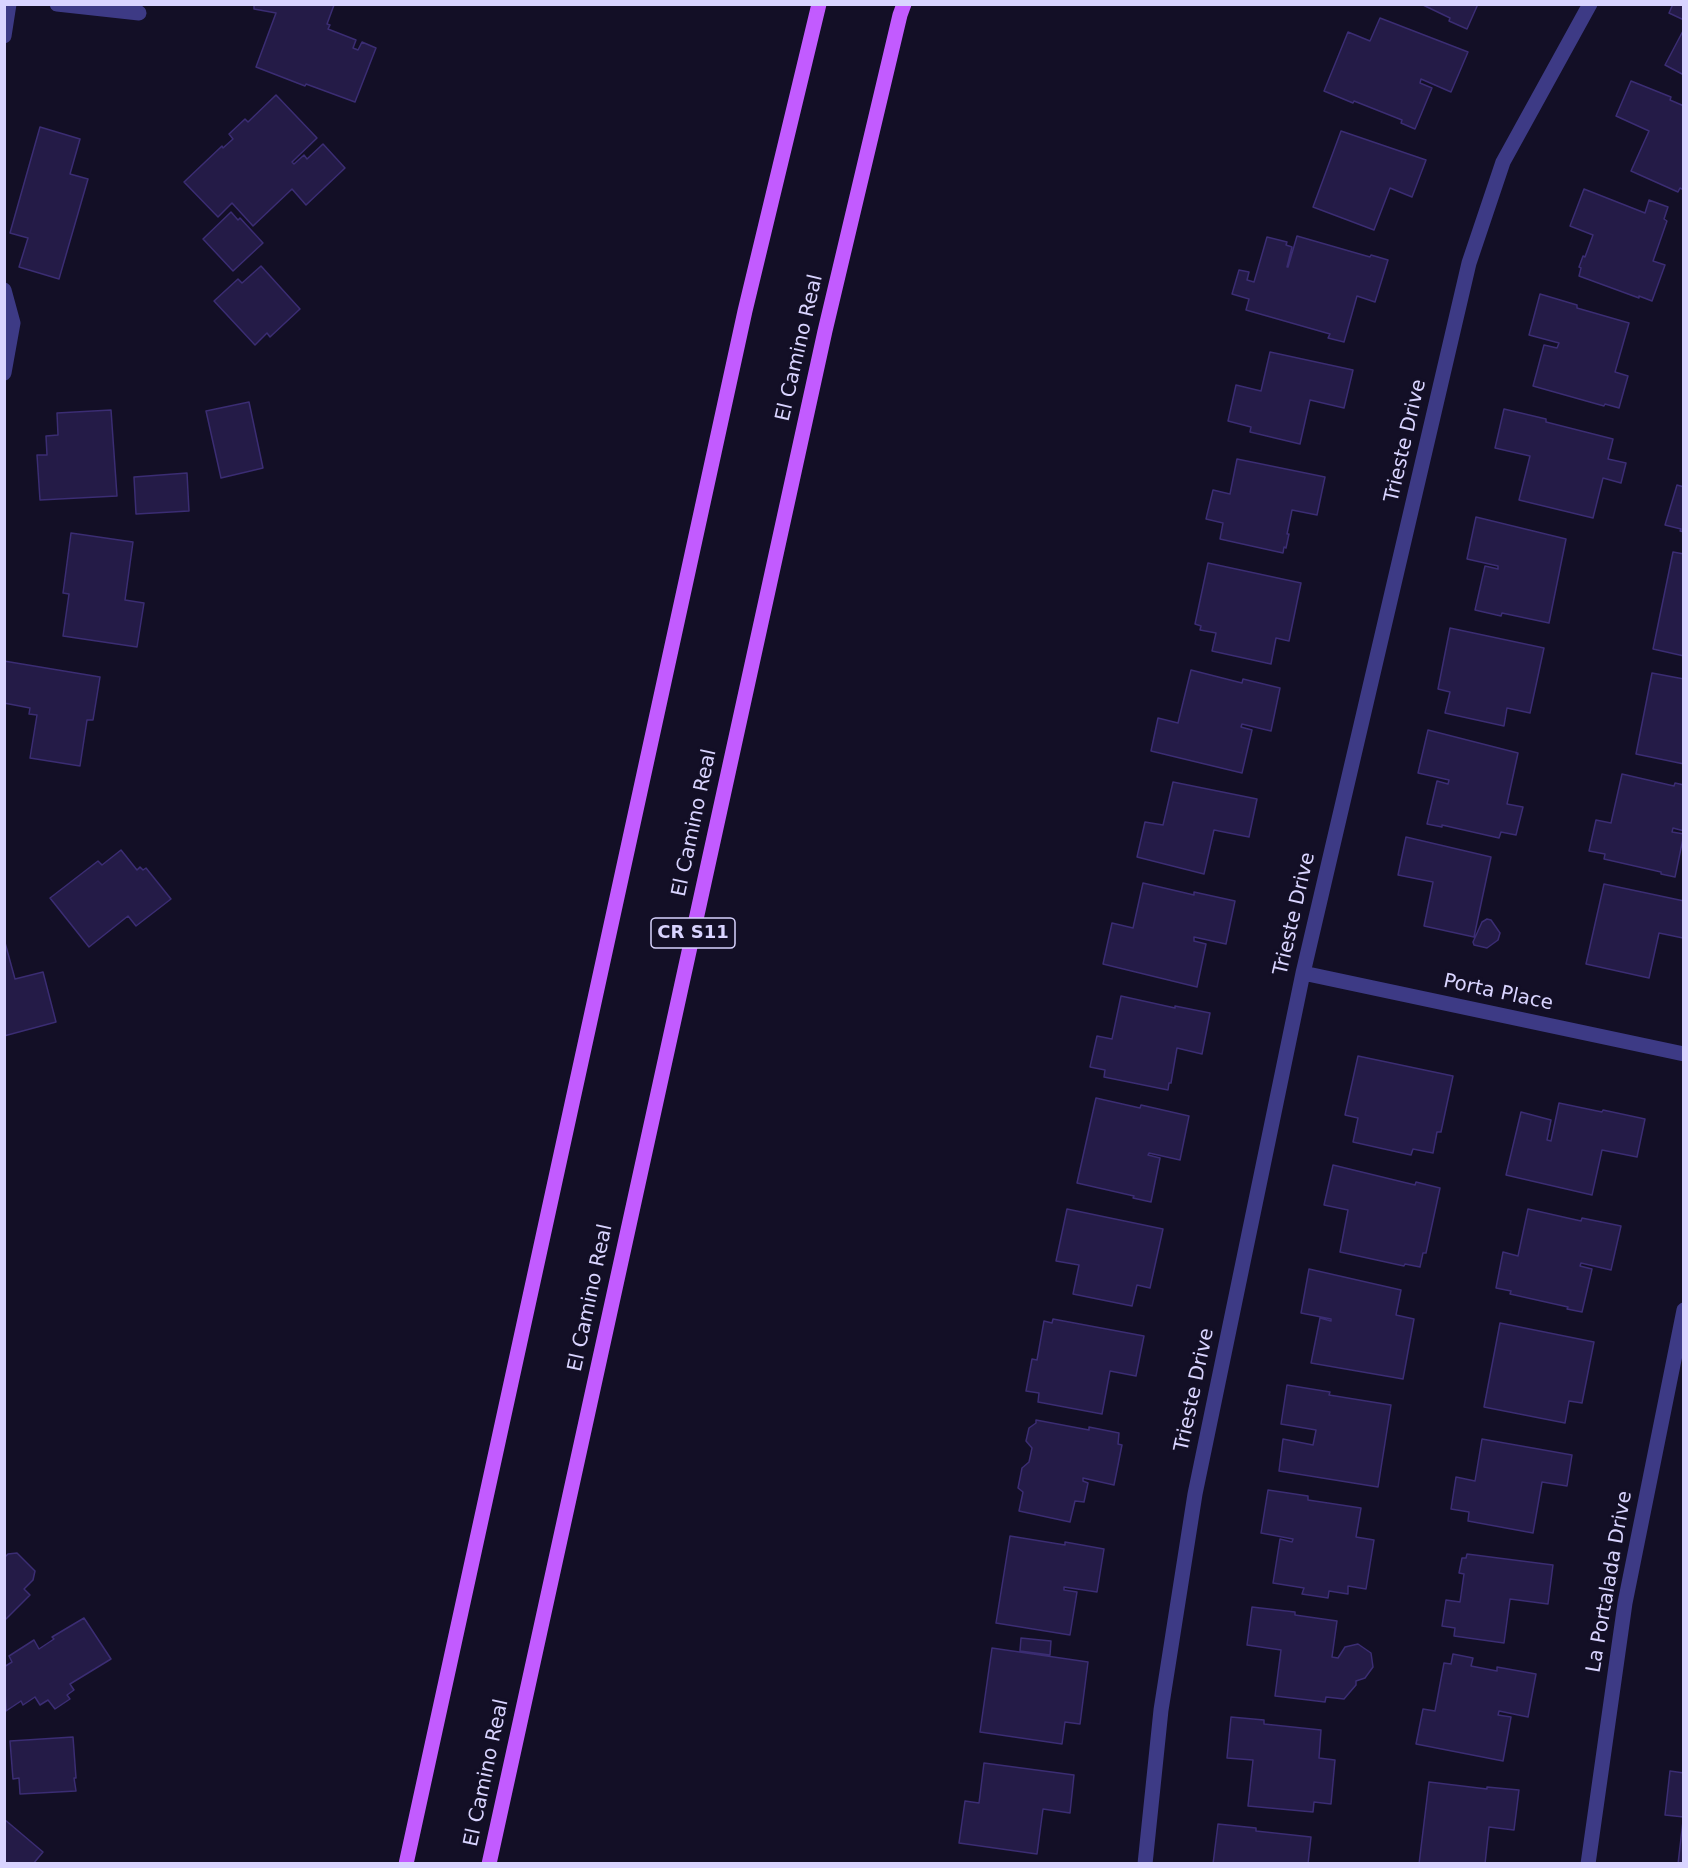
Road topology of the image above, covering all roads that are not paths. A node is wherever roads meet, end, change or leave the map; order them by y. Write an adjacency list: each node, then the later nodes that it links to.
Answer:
1 (9, 4): 7 (street)
2 (57, 4): 6 (street)
3 (819, 4): 13 (main road)
4 (904, 4): 14 (main road, El Camino Real / CR S11)
5 (1590, 4): 10 (street, Trieste Drive)
6 (139, 13)
7 (4, 36)
8 (4, 290): 9 (street)
9 (4, 373)
10 (1303, 973): 11 (street, Porta Place); 15 (street, Trieste Drive)
11 (1683, 1054)
12 (1683, 1310): 16 (street, La Portalada Drive)
13 (406, 1863)
14 (489, 1863)
15 (1145, 1863)
16 (1588, 1863)

